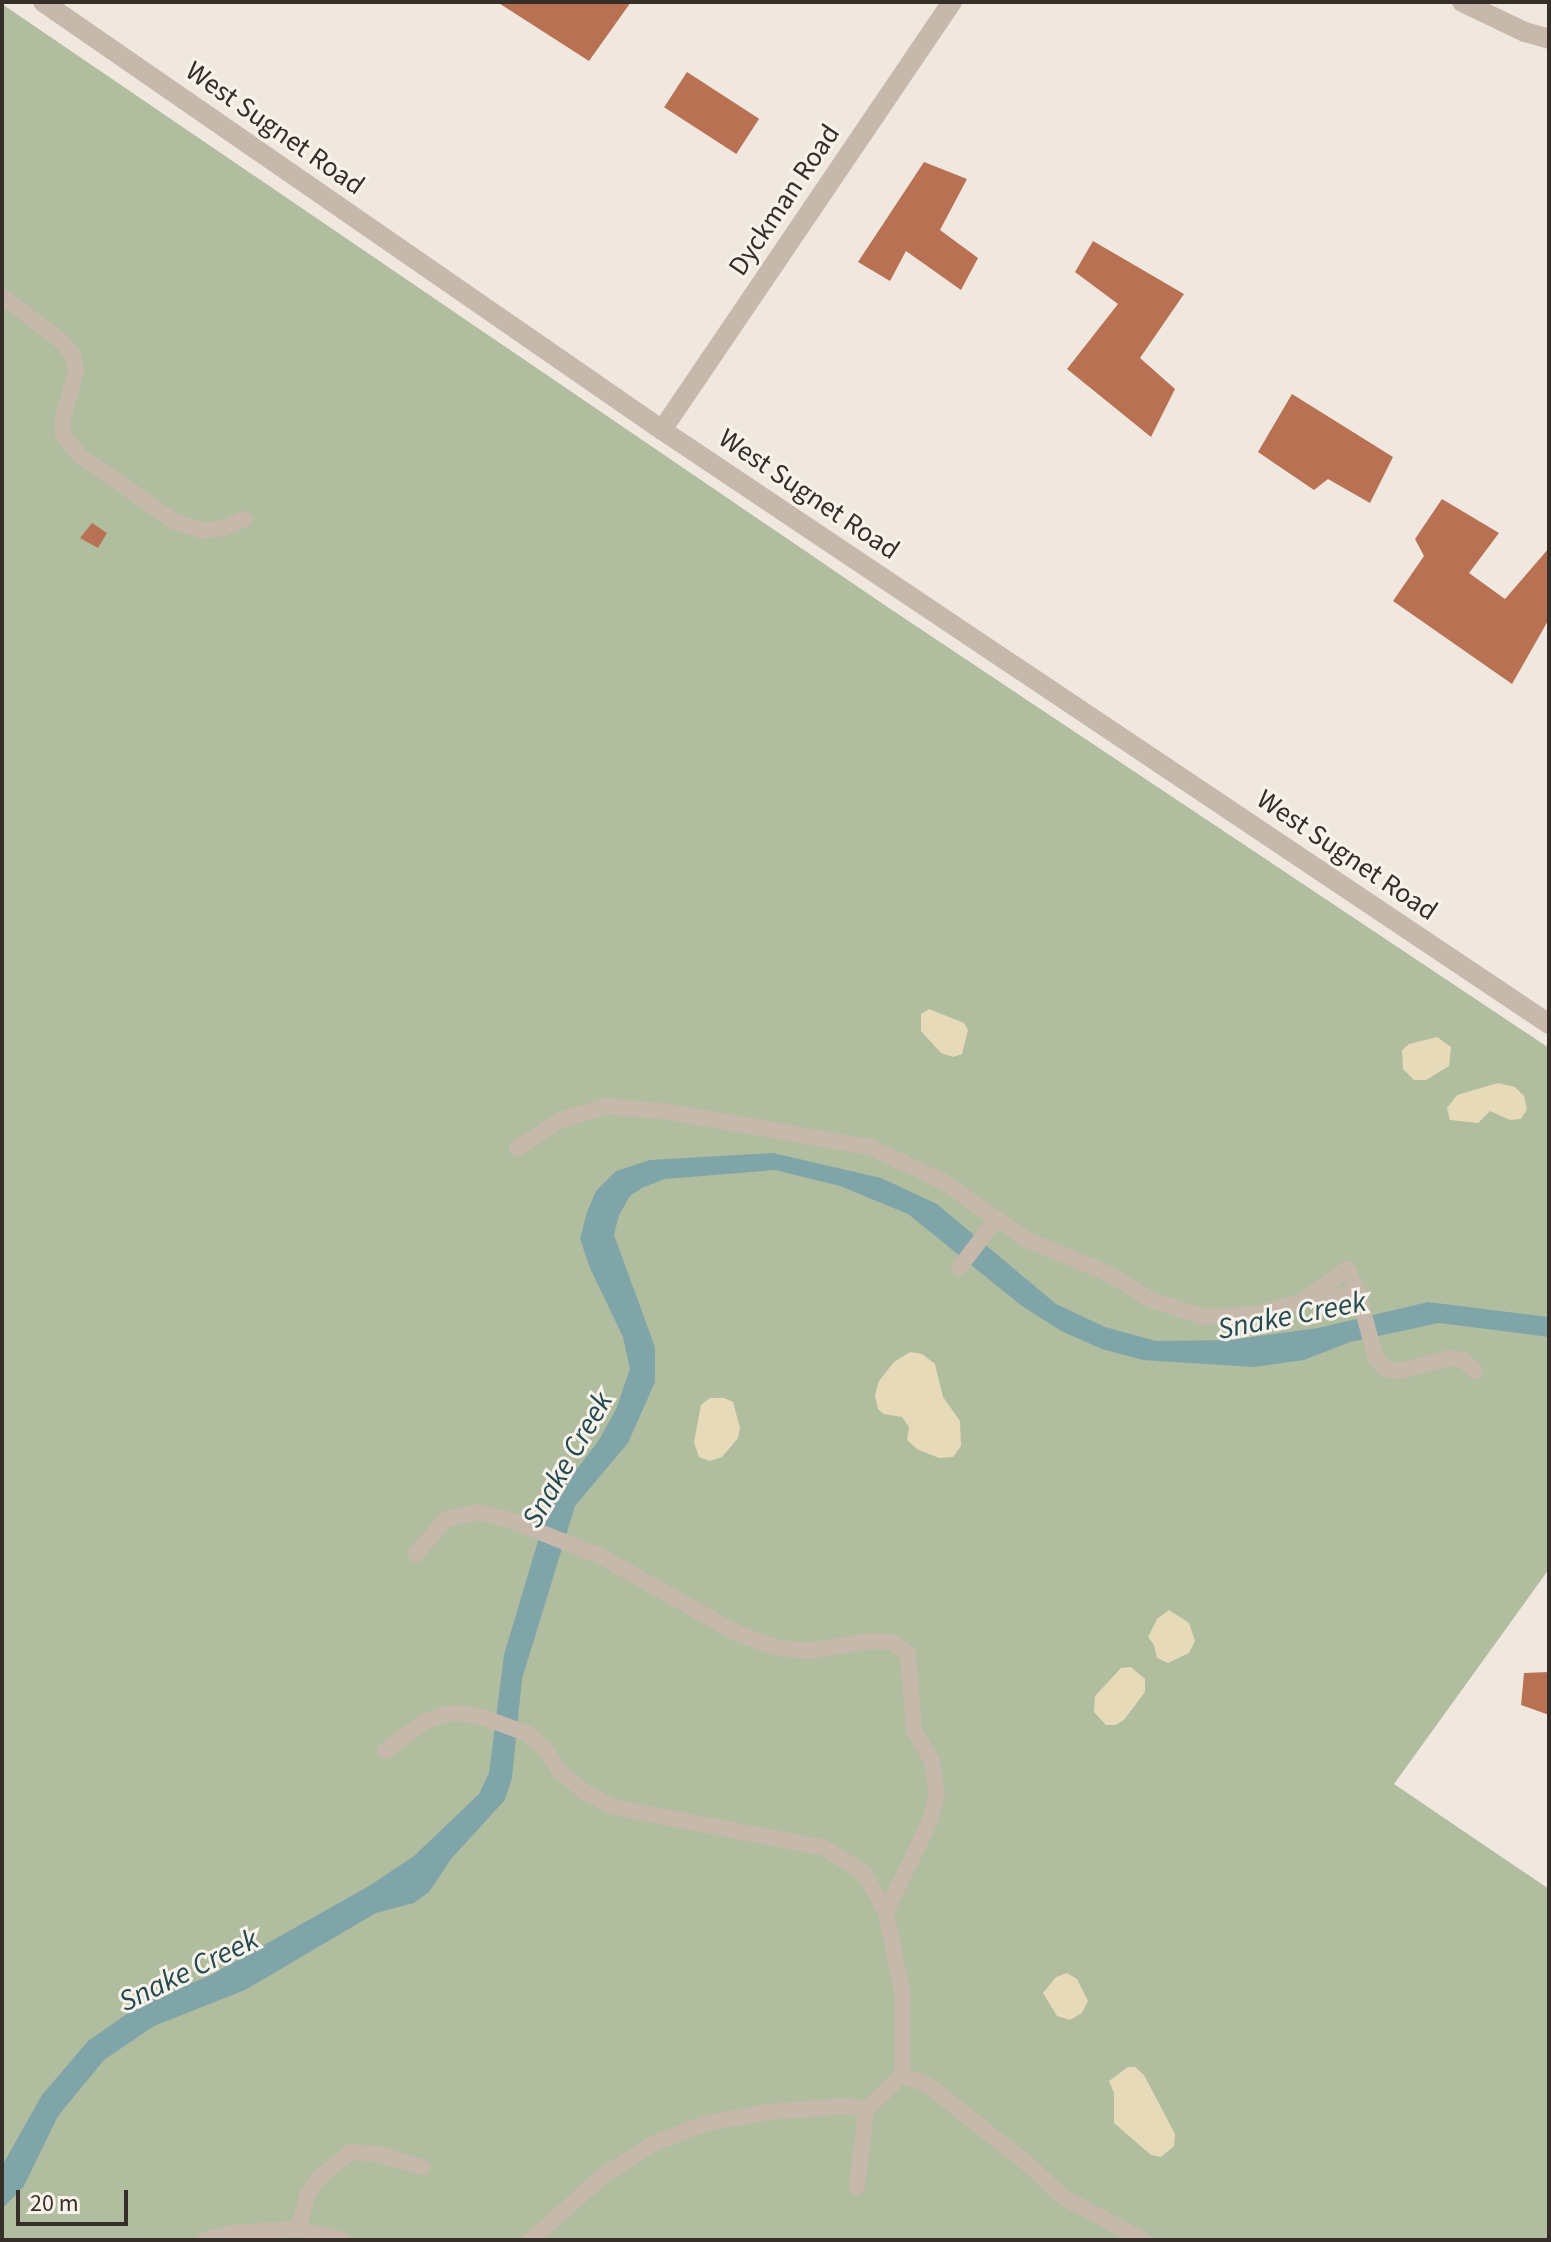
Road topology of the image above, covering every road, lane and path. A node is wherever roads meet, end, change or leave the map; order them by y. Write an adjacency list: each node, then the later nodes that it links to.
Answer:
1 (43, 2): 6 (street, West Sugnet Road)
2 (952, 2): 6 (street, Dyckman Road)
3 (1462, 2): 4 (street)
4 (1549, 39)
5 (2, 296): 7 (lane)
6 (662, 430): 8 (street, West Sugnet Road)
7 (244, 519)
8 (1549, 1024)
9 (517, 1148): 10 (lane)
10 (997, 1218): 11 (lane); 13 (lane)
11 (959, 1268)
12 (1358, 1293): 13 (lane); 13 (lane); 14 (lane)
13 (1303, 1301)
14 (1475, 1371)
15 (416, 1554): 17 (lane)
16 (385, 1751): 17 (lane)
17 (886, 1912): 18 (lane)
18 (902, 2075): 19 (lane); 26 (lane)
19 (866, 2110): 21 (lane); 23 (lane)
20 (422, 2167): 22 (lane)
21 (857, 2187)
22 (298, 2229): 24 (lane); 25 (lane)
23 (533, 2239)
24 (205, 2240)
25 (343, 2240)
26 (1143, 2240)

